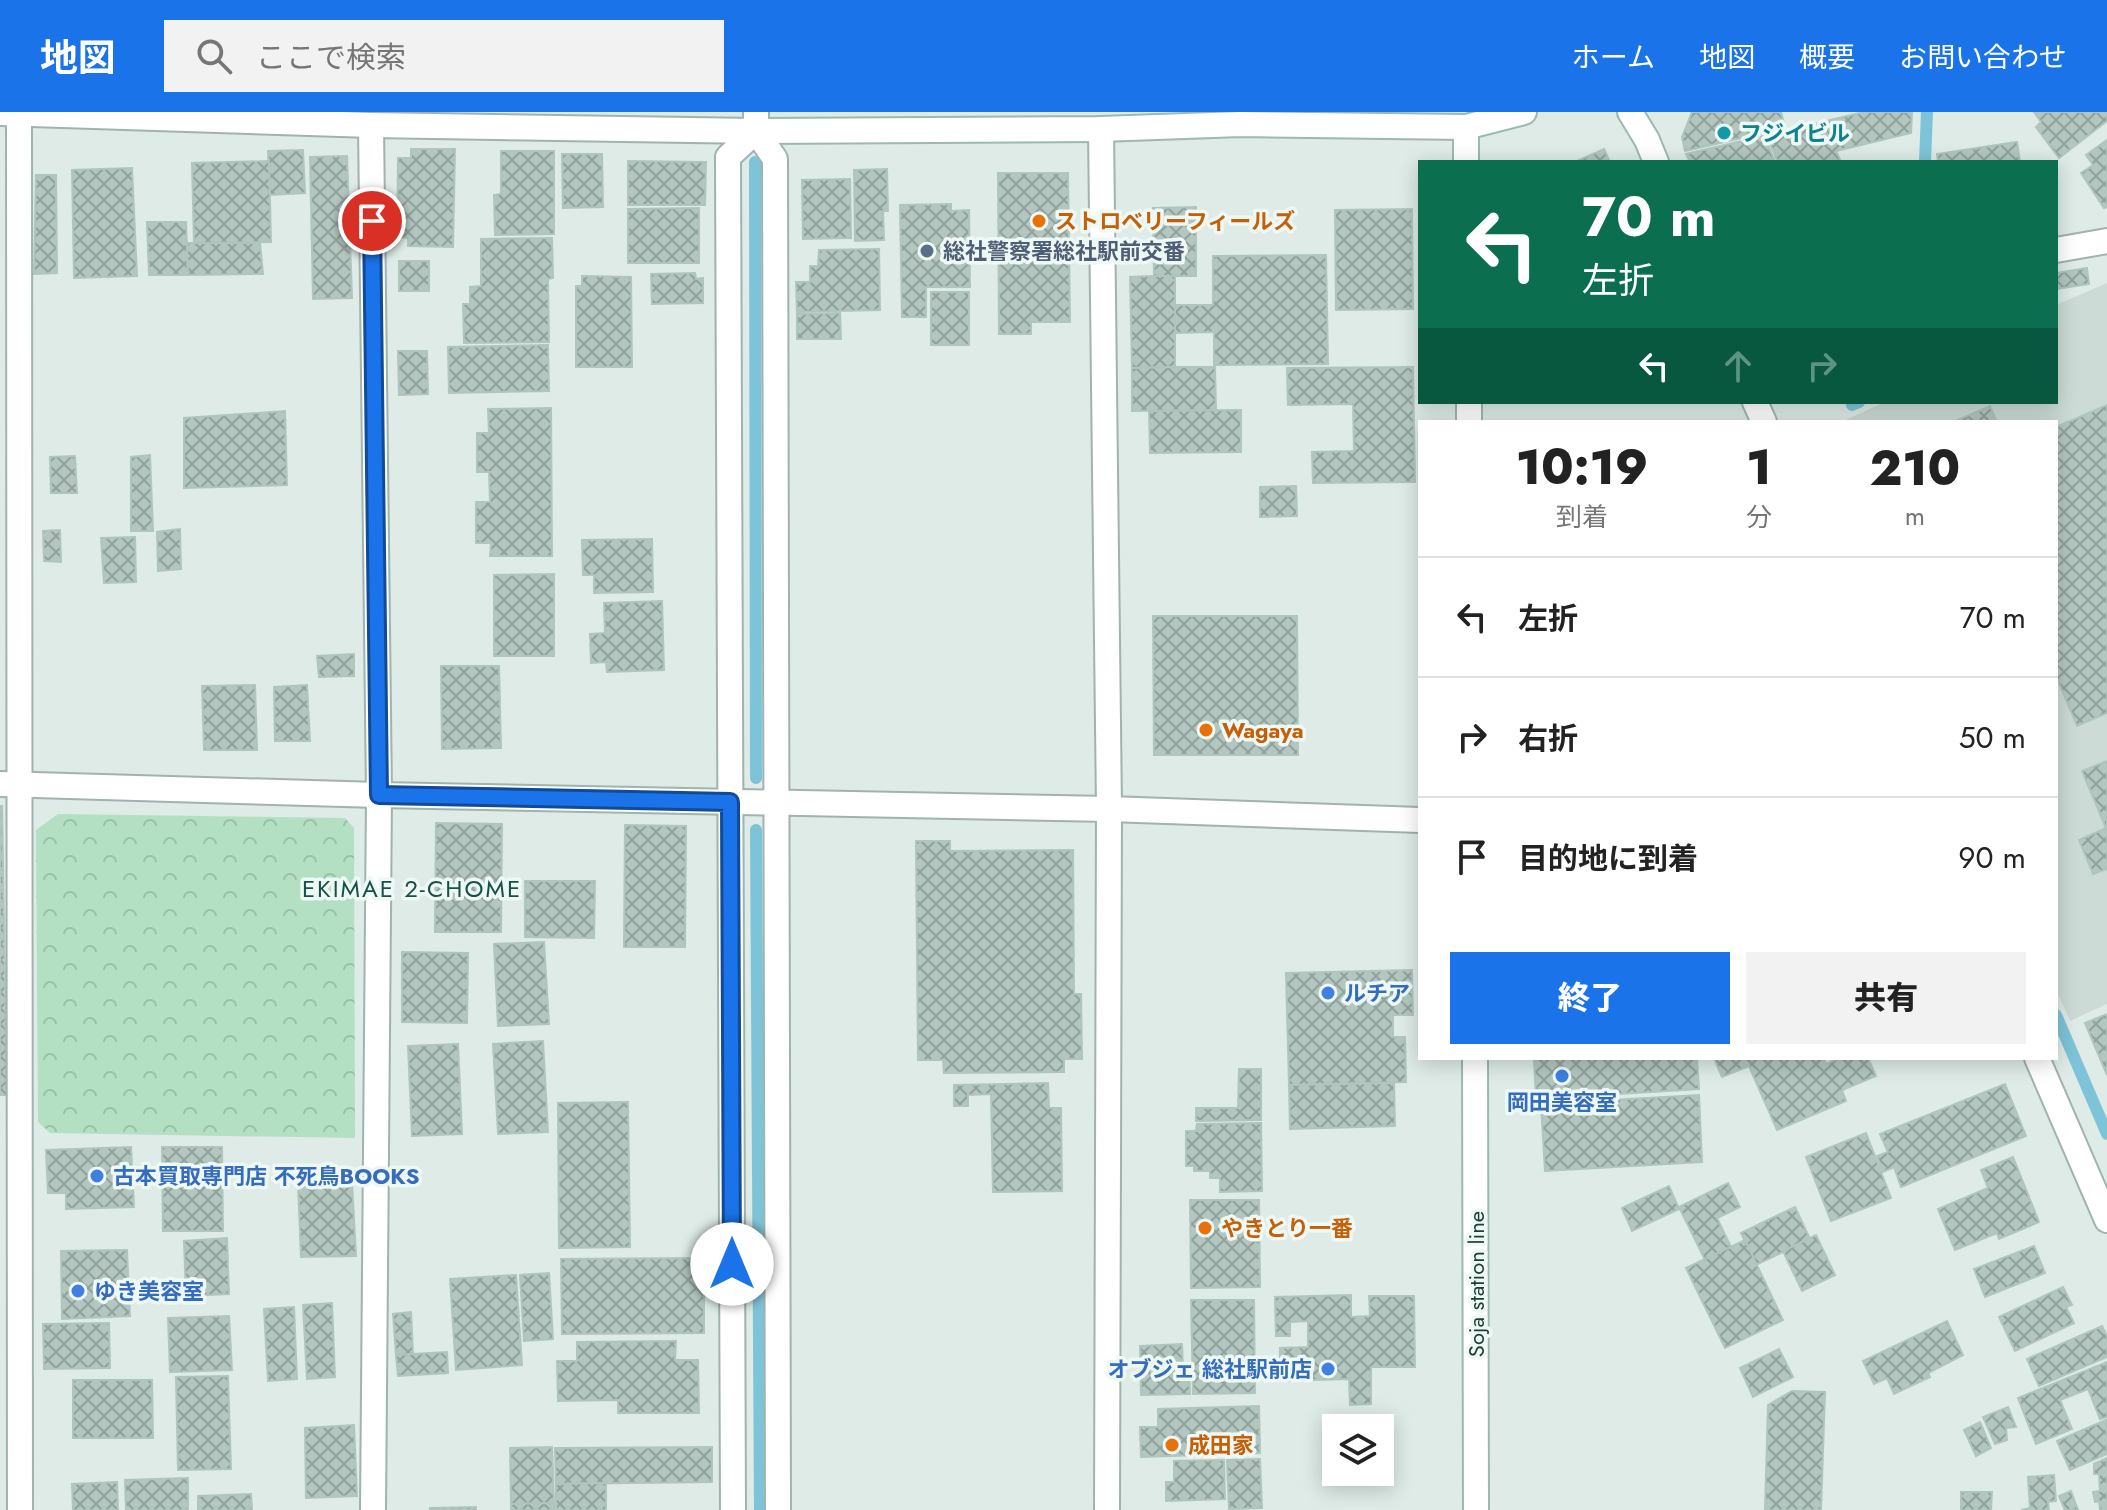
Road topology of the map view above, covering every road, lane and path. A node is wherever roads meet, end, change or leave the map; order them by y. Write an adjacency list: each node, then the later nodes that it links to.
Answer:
1 (1524, 112): 7 (street)
2 (1630, 112): 10 (street)
3 (10, 113): 6 (street); 13 (street)
4 (944, 121): 5 (street); 8 (street)
5 (756, 122): 6 (street); 15 (street); 16 (street)
6 (371, 125): 14 (street)
7 (1466, 127): 8 (street); 9 (street)
8 (1101, 129): 17 (street)
9 (1466, 160)
10 (1655, 160)
11 (2107, 241): 12 (street)
12 (2058, 250)
13 (10, 785): 14 (street); 22 (street)
14 (379, 795): 15 (street); 23 (street)
15 (730, 802): 16 (street); 24 (street)
16 (777, 803): 17 (street); 25 (street)
17 (1109, 809): 18 (street); 26 (street)
18 (1418, 820)
19 (1475, 1060): 27 (street, Soja station line)
20 (2038, 1060): 21 (street)
21 (2107, 1220)
22 (20, 1510)
23 (373, 1510)
24 (733, 1510)
25 (778, 1510)
26 (1107, 1510)
27 (1476, 1510)

